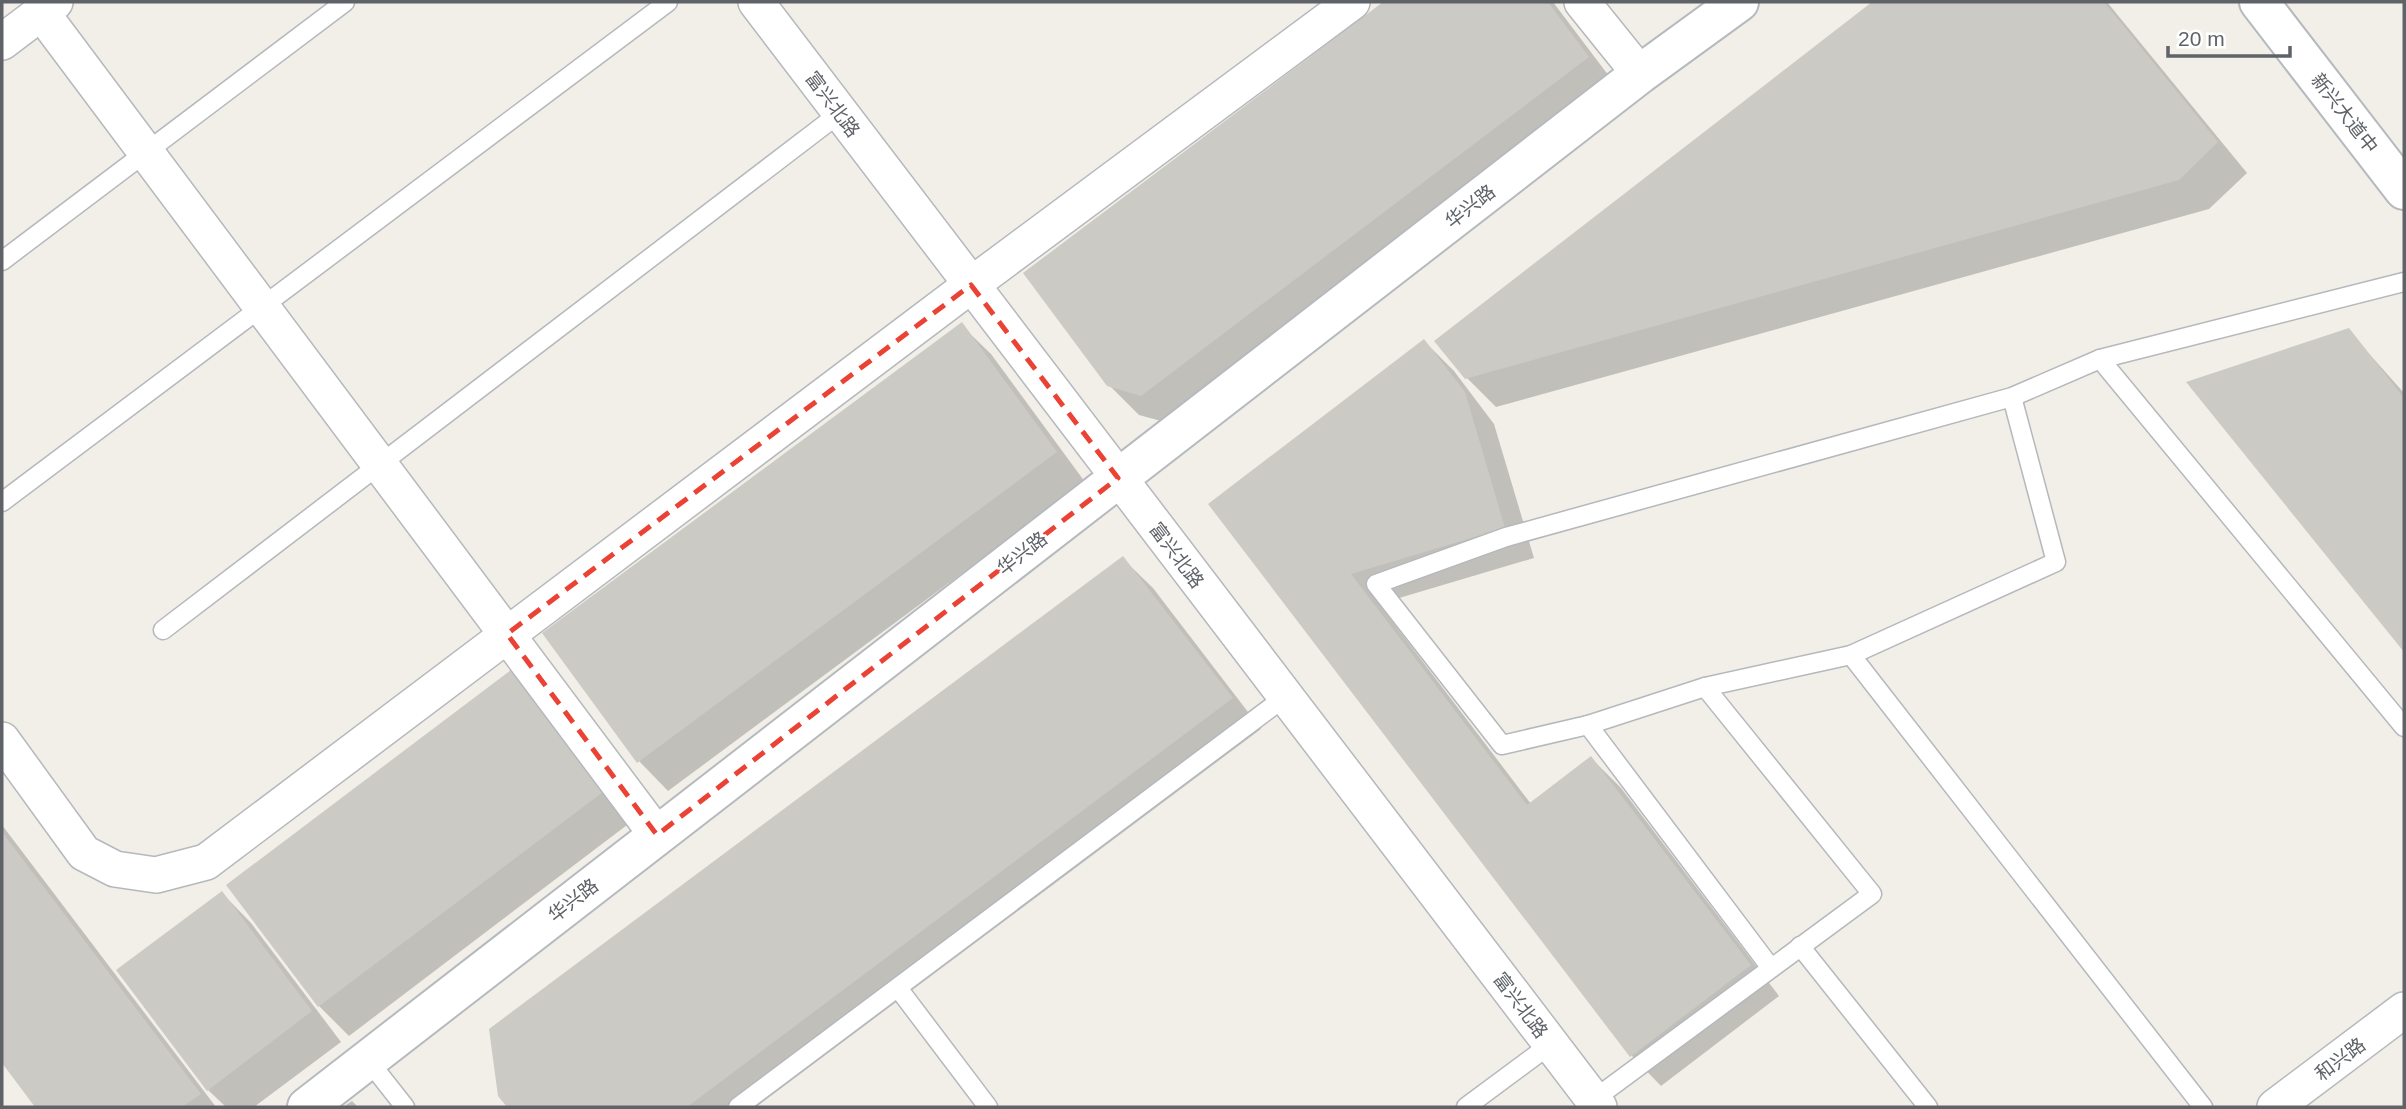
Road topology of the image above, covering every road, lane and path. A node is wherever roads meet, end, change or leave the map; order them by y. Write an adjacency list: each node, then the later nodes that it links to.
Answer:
1 (345, 2): 12 (lane)
2 (668, 2): 17 (lane)
3 (756, 2): 11 (street, 富兴北路)
4 (1352, 2): 16 (street)
5 (1582, 2): 10 (street)
6 (1739, 2): 10 (main road, 华兴路)
7 (2259, 2): 13 (main road, 新兴大道中)
8 (48, 7): 9 (street); 12 (street)
9 (2, 42)
10 (1640, 74): 21 (main road, 华兴路)
11 (840, 113): 16 (street, 富兴北路); 20 (lane)
12 (146, 152): 14 (lane); 17 (street)
13 (2404, 190)
14 (2, 261)
15 (2404, 282): 18 (lane)
16 (971, 285): 21 (street, 富兴北路); 24 (street)
17 (262, 307): 20 (street); 22 (lane)
18 (2100, 359): 19 (lane); 29 (lane)
19 (2012, 397): 25 (lane); 28 (lane)
20 (381, 466): 23 (lane); 24 (street)
21 (1118, 478): 27 (street, 富兴北路); 31 (main road, 华兴路)
22 (2, 502)
23 (163, 629)
24 (507, 634): 30 (street); 31 (street)
25 (1851, 655): 26 (lane); 45 (lane)
26 (1705, 687): 28 (lane); 32 (lane)
27 (1285, 697): 34 (lane); 36 (street, 富兴北路)
28 (1588, 725): 33 (lane)
29 (2404, 727)
30 (2, 740)
31 (657, 835): 37 (main road, 华兴路)
32 (1800, 946): 33 (lane); 44 (lane)
33 (1771, 968): 38 (lane)
34 (898, 988): 41 (lane); 42 (lane)
35 (2404, 1010): 46 (street, 和兴路)
36 (1550, 1044): 38 (street, 富兴北路); 43 (lane)
37 (368, 1060): 39 (main road, 华兴路); 40 (lane)
38 (1596, 1104)
39 (307, 1107)
40 (405, 1107)
41 (738, 1107)
42 (988, 1107)
43 (1466, 1107)
44 (1928, 1107)
45 (2203, 1107)
46 (2275, 1107)

